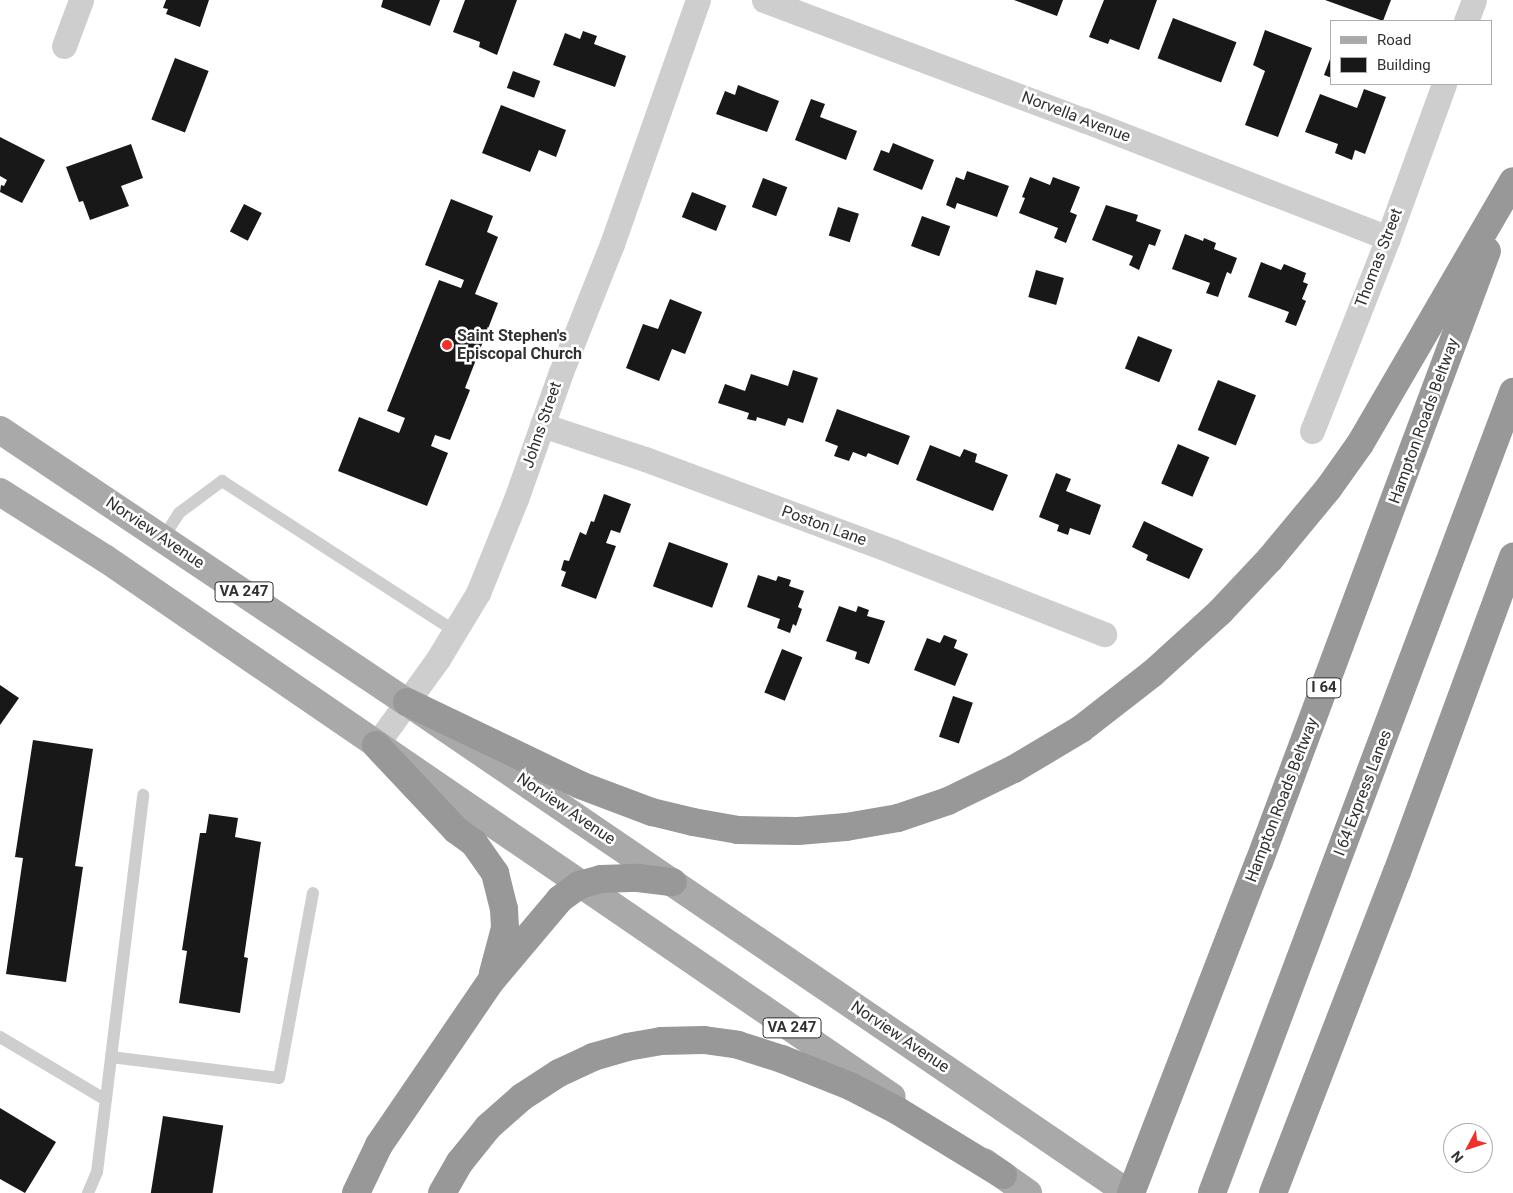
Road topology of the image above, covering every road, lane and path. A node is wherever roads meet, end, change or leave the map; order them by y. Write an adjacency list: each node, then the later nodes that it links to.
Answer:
1 (81, 0): 6 (street)
2 (698, 0): 11 (street, Johns Street)
3 (764, 0): 9 (street, Norvella Avenue)
4 (1474, 0): 5 (street)
5 (1466, 20)
6 (64, 46)
7 (1444, 85): 9 (street, Thomas Street)
8 (1513, 181): 19 (highway); 34 (highway, Hampton Roads Beltway / I 64)
9 (1388, 238): 13 (street, Thomas Street)
10 (1513, 392): 35 (highway, I 64 Express Lanes)
11 (542, 425): 17 (street, Johns Street); 18 (street, Poston Lane)
12 (0, 430): 15 (main road, Norview Avenue / VA 247)
13 (1312, 431)
14 (0, 492): 20 (main road, VA 247)
15 (163, 538): 17 (lane); 19 (main road, Norview Avenue / VA 247)
16 (1513, 558): 36 (highway)
17 (456, 632): 19 (street, Johns Street)
18 (1104, 634)
19 (408, 702): 20 (street, Johns Street); 22 (main road, Norview Avenue / VA 247)
20 (376, 745): 23 (main road, VA 247); 25 (highway)
21 (143, 795): 27 (lane)
22 (672, 882): 23 (highway); 34 (main road, Norview Avenue / VA 247)
23 (579, 885): 25 (highway); 29 (main road, VA 247)
24 (312, 893): 27 (lane)
25 (491, 981): 31 (highway)
26 (0, 1037): 28 (lane)
27 (111, 1057): 28 (lane)
28 (106, 1100): 30 (lane)
29 (1003, 1176): 32 (highway); 33 (main road, VA 247)
30 (88, 1193)
31 (356, 1193)
32 (442, 1193)
33 (1028, 1193)
34 (1129, 1193)
35 (1212, 1193)
36 (1274, 1193)

